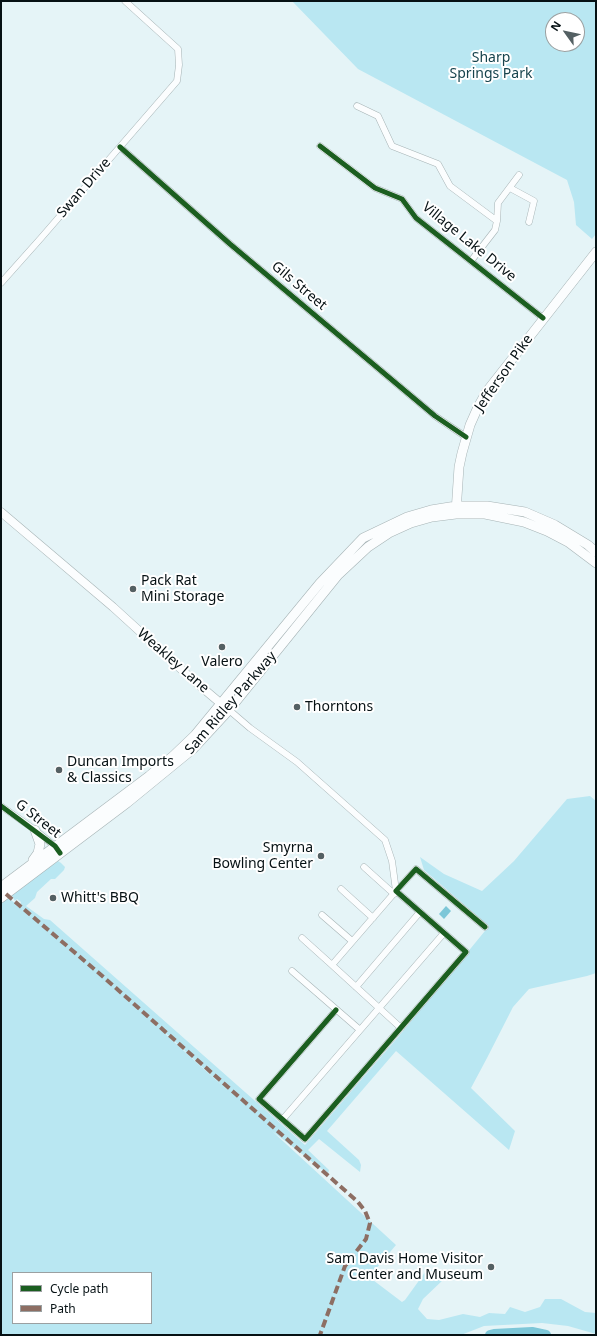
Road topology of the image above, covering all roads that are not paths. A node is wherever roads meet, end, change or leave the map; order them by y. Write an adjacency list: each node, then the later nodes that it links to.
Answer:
1 (125, 1): 4 (street, Swan Drive)
2 (357, 106): 7 (street)
3 (320, 146): 10 (street, Village Lake Drive)
4 (120, 147): 11 (street, Swan Drive); 13 (street, Gils Street)
5 (519, 176): 6 (street, Village Lake Drive)
6 (510, 188): 7 (street, Village Lake Drive); 8 (street)
7 (497, 221): 10 (street, Village Lake Drive)
8 (529, 222)
9 (596, 252): 12 (main road, Jefferson Pike)
10 (471, 261): 12 (street, Village Lake Drive)
11 (1, 283)
12 (543, 318): 13 (main road, Jefferson Pike)
13 (466, 437): 14 (main road, Jefferson Pike)
14 (456, 510): 16 (main road); 17 (main road); 18 (main road, Sam Ridley Parkway); 19 (main road, Sam Ridley Parkway)
15 (1, 512): 18 (main road, Weakley Lane)
16 (596, 552)
17 (596, 563)
18 (222, 703): 19 (main road, Weakley Lane); 22 (main road, Sam Ridley Parkway)
19 (229, 710): 22 (main road, Sam Ridley Parkway); 27 (street, Weakley Lane)
20 (1, 806): 21 (street, G Street)
21 (35, 830): 22 (street, G Street); 23 (main road)
22 (57, 849): 23 (main road, Sam Ridley Parkway); 28 (main road, Sam Ridley Parkway)
23 (30, 865): 25 (main road, Sam Ridley Parkway)
24 (364, 867): 27 (street)
25 (1, 887)
26 (342, 889): 31 (street)
27 (395, 892): 29 (street); 31 (street); 32 (street)
28 (1, 898)
29 (420, 912): 33 (street); 38 (street)
30 (322, 915): 35 (street)
31 (373, 918): 35 (street)
32 (485, 927)
33 (444, 933): 39 (street); 41 (street)
34 (302, 938): 36 (street)
35 (352, 941): 36 (street)
36 (332, 965): 38 (street)
37 (292, 971): 40 (street)
38 (356, 987): 39 (street)
39 (379, 1007): 41 (street); 42 (street)
40 (336, 1010): 42 (street); 43 (street)
41 (401, 1028): 43 (street)
42 (360, 1030): 43 (street)
43 (283, 1119)

